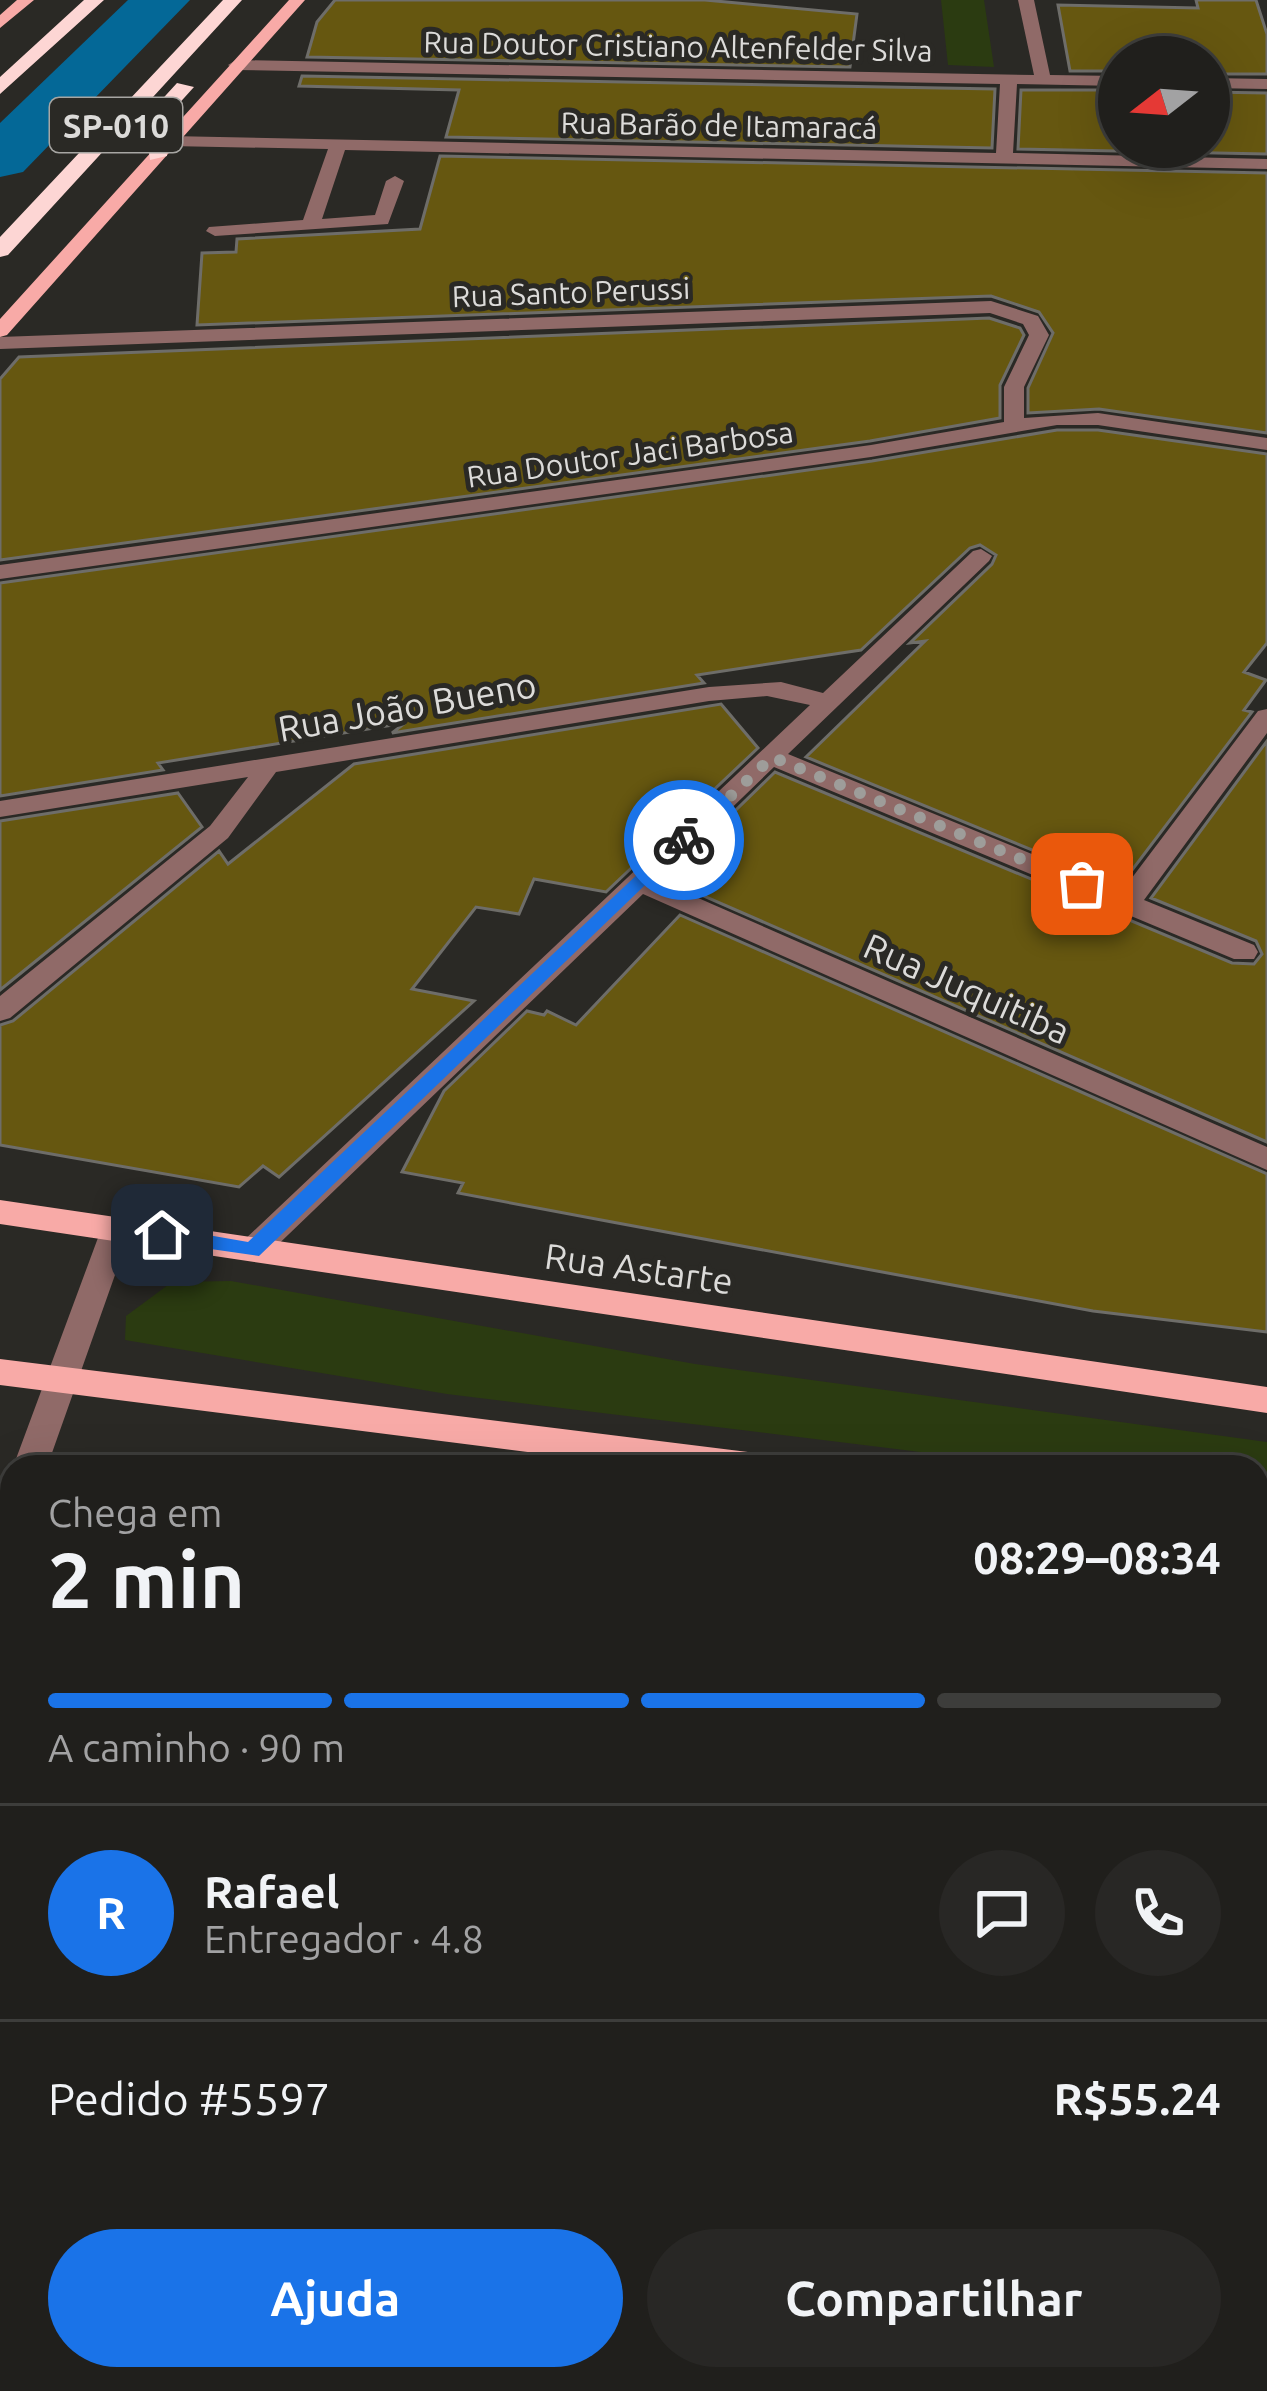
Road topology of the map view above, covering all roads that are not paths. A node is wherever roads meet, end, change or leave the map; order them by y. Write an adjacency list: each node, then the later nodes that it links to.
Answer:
1 (26, 0): 6 (main road)
2 (95, 0): 14 (highway, SP-010)
3 (233, 0): 22 (highway, SP-010)
4 (296, 0): 7 (main road)
5 (1026, 0): 10 (street)
6 (0, 23)
7 (236, 65): 9 (street, Rua Doutor Cristiano Altenfelder Silva); 16 (main road)
8 (202, 67): 16 (highway)
9 (1009, 79): 10 (street, Rua Doutor Cristiano Altenfelder Silva); 17 (street)
10 (1043, 80): 11 (street, Rua Doutor Cristiano Altenfelder Silva)
11 (1098, 81)
12 (1230, 83): 13 (street)
13 (1267, 84)
14 (0, 88)
15 (339, 143): 16 (street, Rua Barão de Itamaracá); 17 (street, Rua Barão de Itamaracá); 20 (street)
16 (164, 148): 23 (main road)
17 (1004, 159): 18 (street, Rua Barão de Itamaracá)
18 (1267, 164)
19 (395, 181): 20 (street)
20 (310, 226): 21 (street)
21 (215, 231)
22 (0, 250)
23 (0, 331)
24 (0, 343): 25 (street, Rua Santo Perussi)
25 (1014, 423): 26 (street, Rua Doutor Jaci Barbosa); 28 (street, Rua Doutor Jaci Barbosa)
26 (1267, 444)
27 (982, 556): 29 (street)
28 (0, 572)
29 (824, 702): 31 (street); 32 (street, Rua João Bueno)
30 (1267, 716): 35 (street)
31 (772, 757): 34 (street); 35 (street)
32 (267, 766): 33 (street, Rua João Bueno); 37 (street)
33 (0, 808)
34 (639, 882): 38 (street, Rua Juquitiba); 41 (street)
35 (1127, 903): 36 (street)
36 (1244, 952)
37 (0, 1011)
38 (1267, 1160)
39 (0, 1212): 40 (main road, Rua Astarte)
40 (117, 1227): 41 (main road, Rua Astarte); 43 (street)
41 (252, 1251): 44 (main road, Rua Astarte)
42 (0, 1372): 43 (main road)
43 (64, 1381): 45 (street); 46 (main road)
44 (1267, 1400)
45 (35, 1455)
46 (659, 1455)

